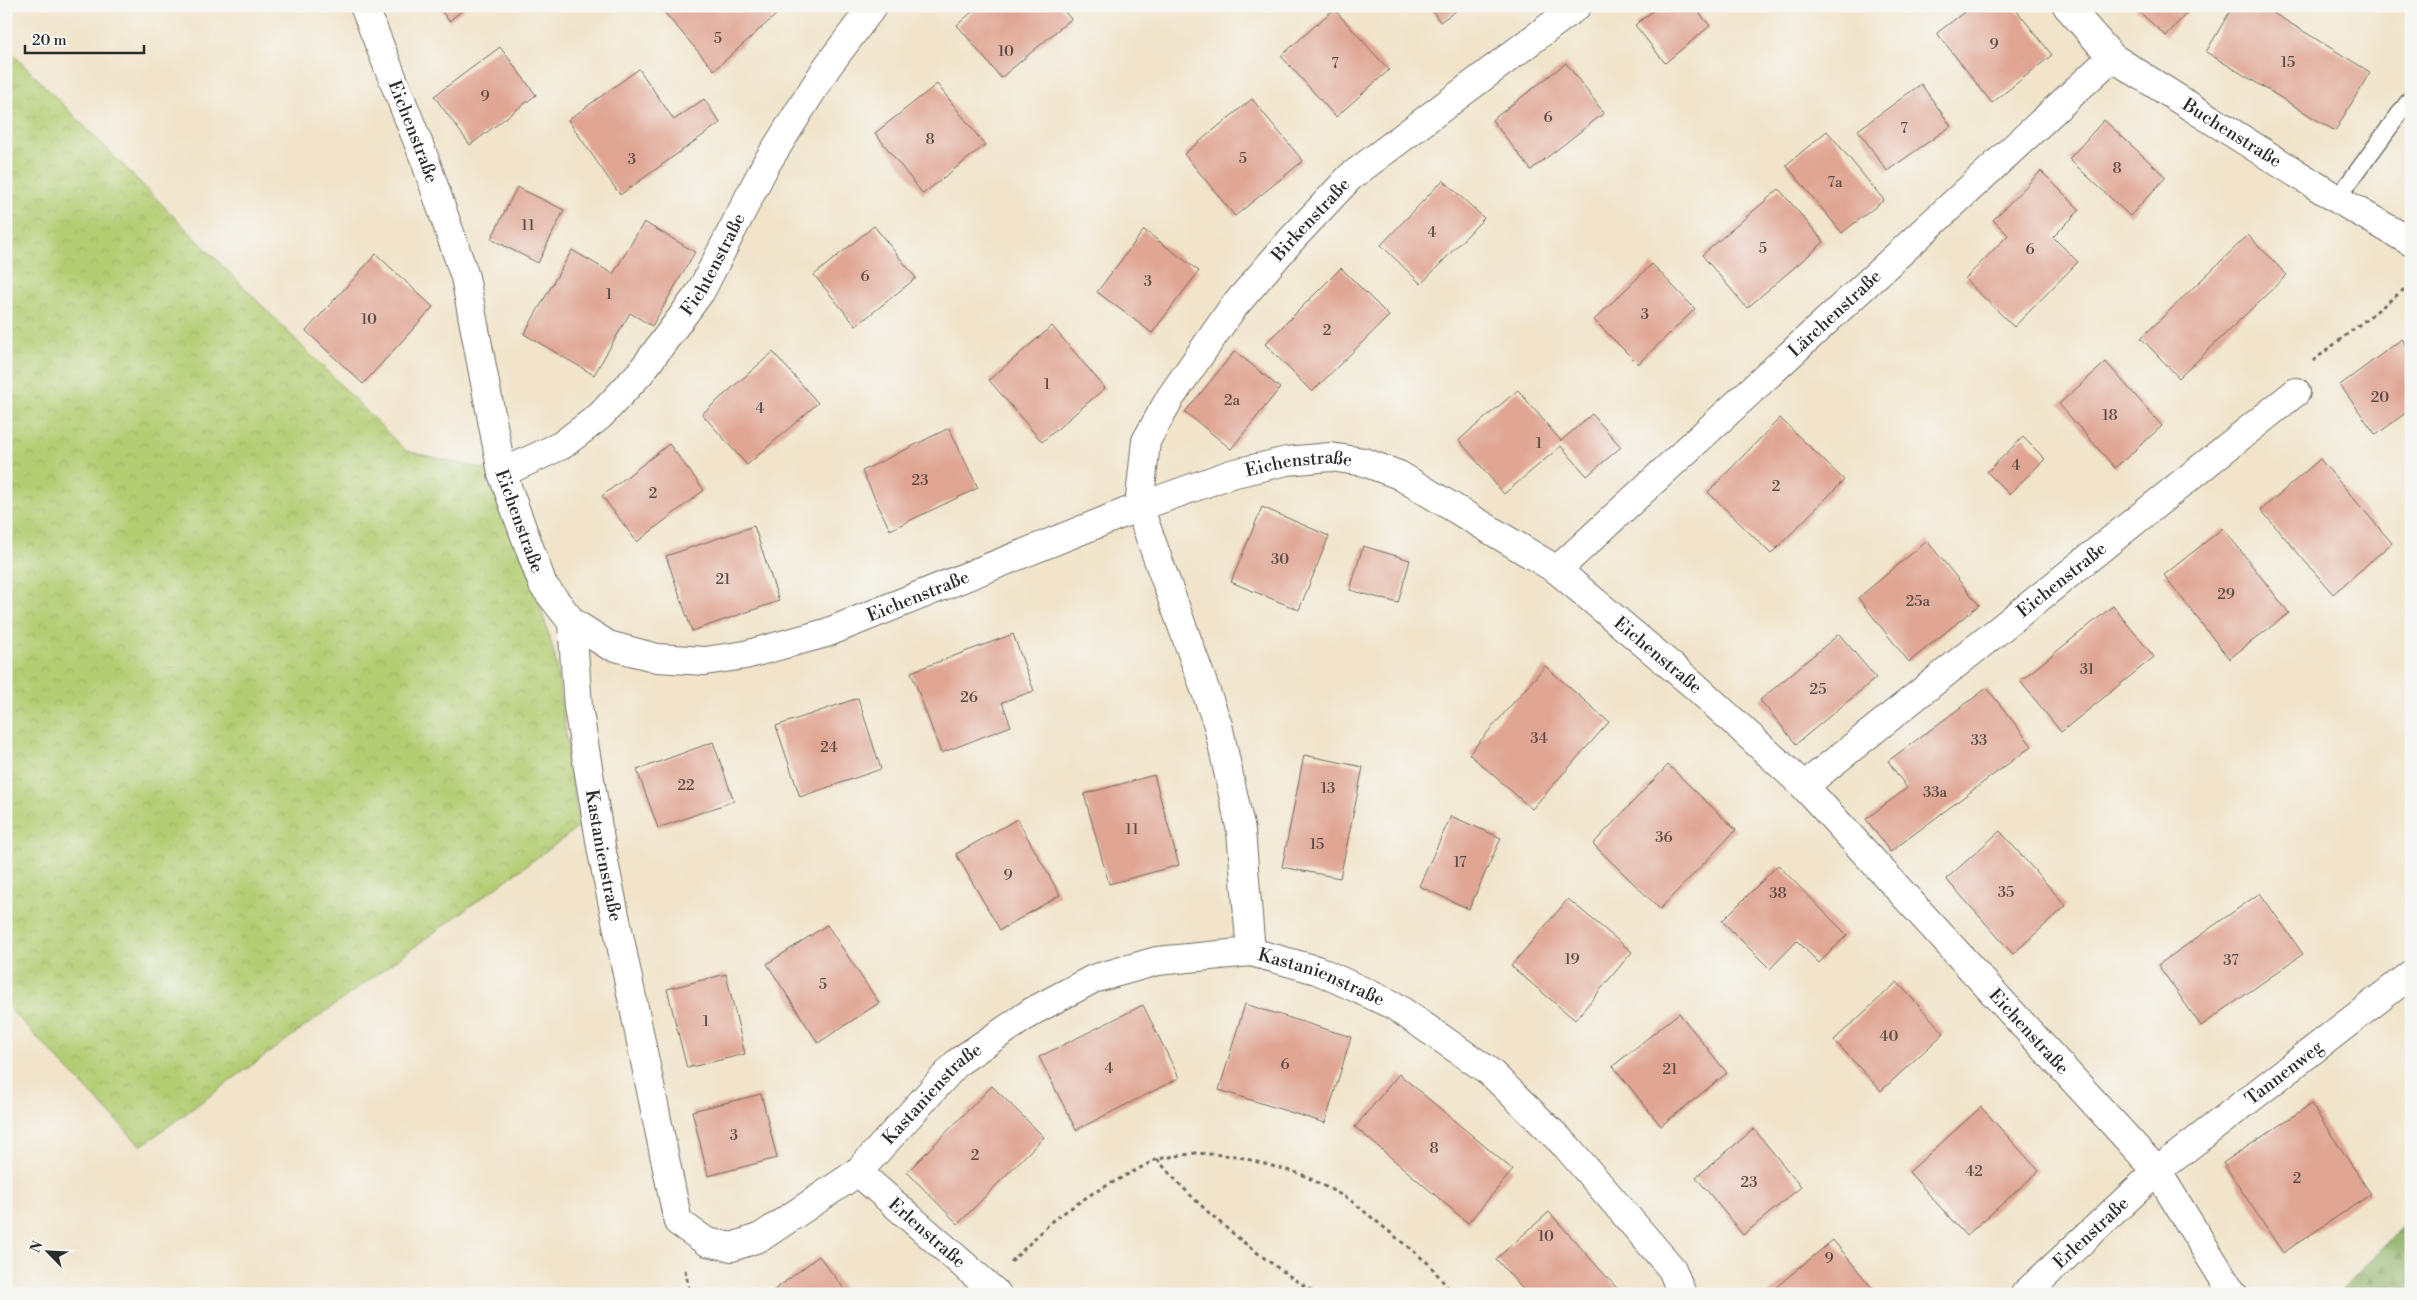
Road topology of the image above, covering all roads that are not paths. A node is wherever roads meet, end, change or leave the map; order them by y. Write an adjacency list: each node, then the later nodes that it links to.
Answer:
1 (364, 6): 10 (street, Eichenstraße)
2 (873, 6): 10 (street, Fichtenstraße)
3 (1577, 6): 11 (street, Birkenstraße)
4 (2067, 6): 5 (street, Buchenstraße)
5 (2112, 57): 7 (street, Buchenstraße); 12 (street, Lärchenstraße)
6 (2411, 98): 7 (lane)
7 (2337, 199): 8 (street, Buchenstraße)
8 (2411, 242)
9 (2296, 392): 14 (street, Eichenstraße)
10 (502, 473): 13 (street, Eichenstraße)
11 (1139, 507): 12 (street, Eichenstraße); 13 (street, Eichenstraße); 15 (street)
12 (1556, 570): 14 (street, Eichenstraße)
13 (572, 622): 18 (street, Kastanienstraße)
14 (1804, 786): 17 (street, Eichenstraße)
15 (1251, 952): 18 (street, Kastanienstraße); 20 (street, Kastanienstraße)
16 (2411, 974): 17 (street, Tannenweg)
17 (2157, 1171): 21 (street, Erlenstraße); 22 (street, Eichenstraße)
18 (858, 1172): 19 (street, Erlenstraße)
19 (992, 1290)
20 (1682, 1294)
21 (2025, 1294)
22 (2233, 1294)

